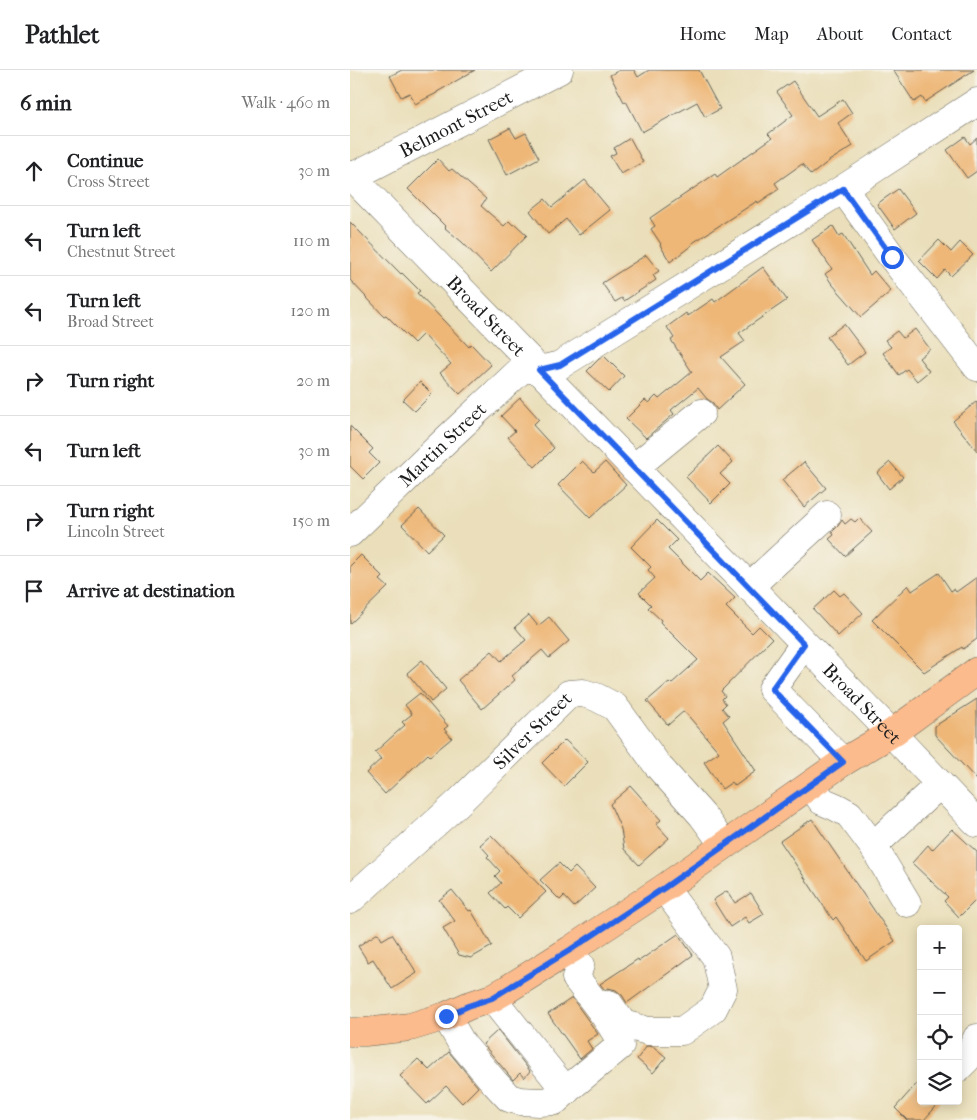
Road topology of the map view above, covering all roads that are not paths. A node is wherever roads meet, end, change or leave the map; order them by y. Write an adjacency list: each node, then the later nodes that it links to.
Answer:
1 (559, 70): 3 (street, Belmont Street)
2 (977, 102): 4 (street)
3 (351, 176): 6 (street, Broad Street)
4 (843, 189): 5 (street); 6 (street)
5 (972, 350)
6 (539, 370): 8 (street, Broad Street); 10 (street, Martin Street)
7 (701, 413): 8 (street)
8 (634, 468): 11 (street, Broad Street)
9 (827, 515): 11 (street)
10 (350, 532)
11 (749, 587): 12 (street, Broad Street)
12 (804, 644): 14 (street, Broad Street); 15 (street)
13 (977, 671): 14 (main road)
14 (892, 734): 15 (main road); 16 (street, Broad Street)
15 (843, 762): 17 (main road)
16 (940, 784): 18 (street, Broad Street); 20 (street)
17 (811, 785): 19 (main road); 20 (street)
18 (977, 823)
19 (724, 846): 21 (main road); 22 (street, Silver Street)
20 (873, 846): 23 (street)
21 (664, 888): 24 (main road); 24 (street)
22 (350, 900)
23 (907, 903)
24 (575, 957): 25 (main road); 30 (street)
25 (492, 998): 26 (main road); 30 (street)
26 (446, 1016): 27 (main road); 30 (street)
27 (350, 1032)
28 (977, 1038): 29 (street)
29 (962, 1064)
30 (566, 1091)

